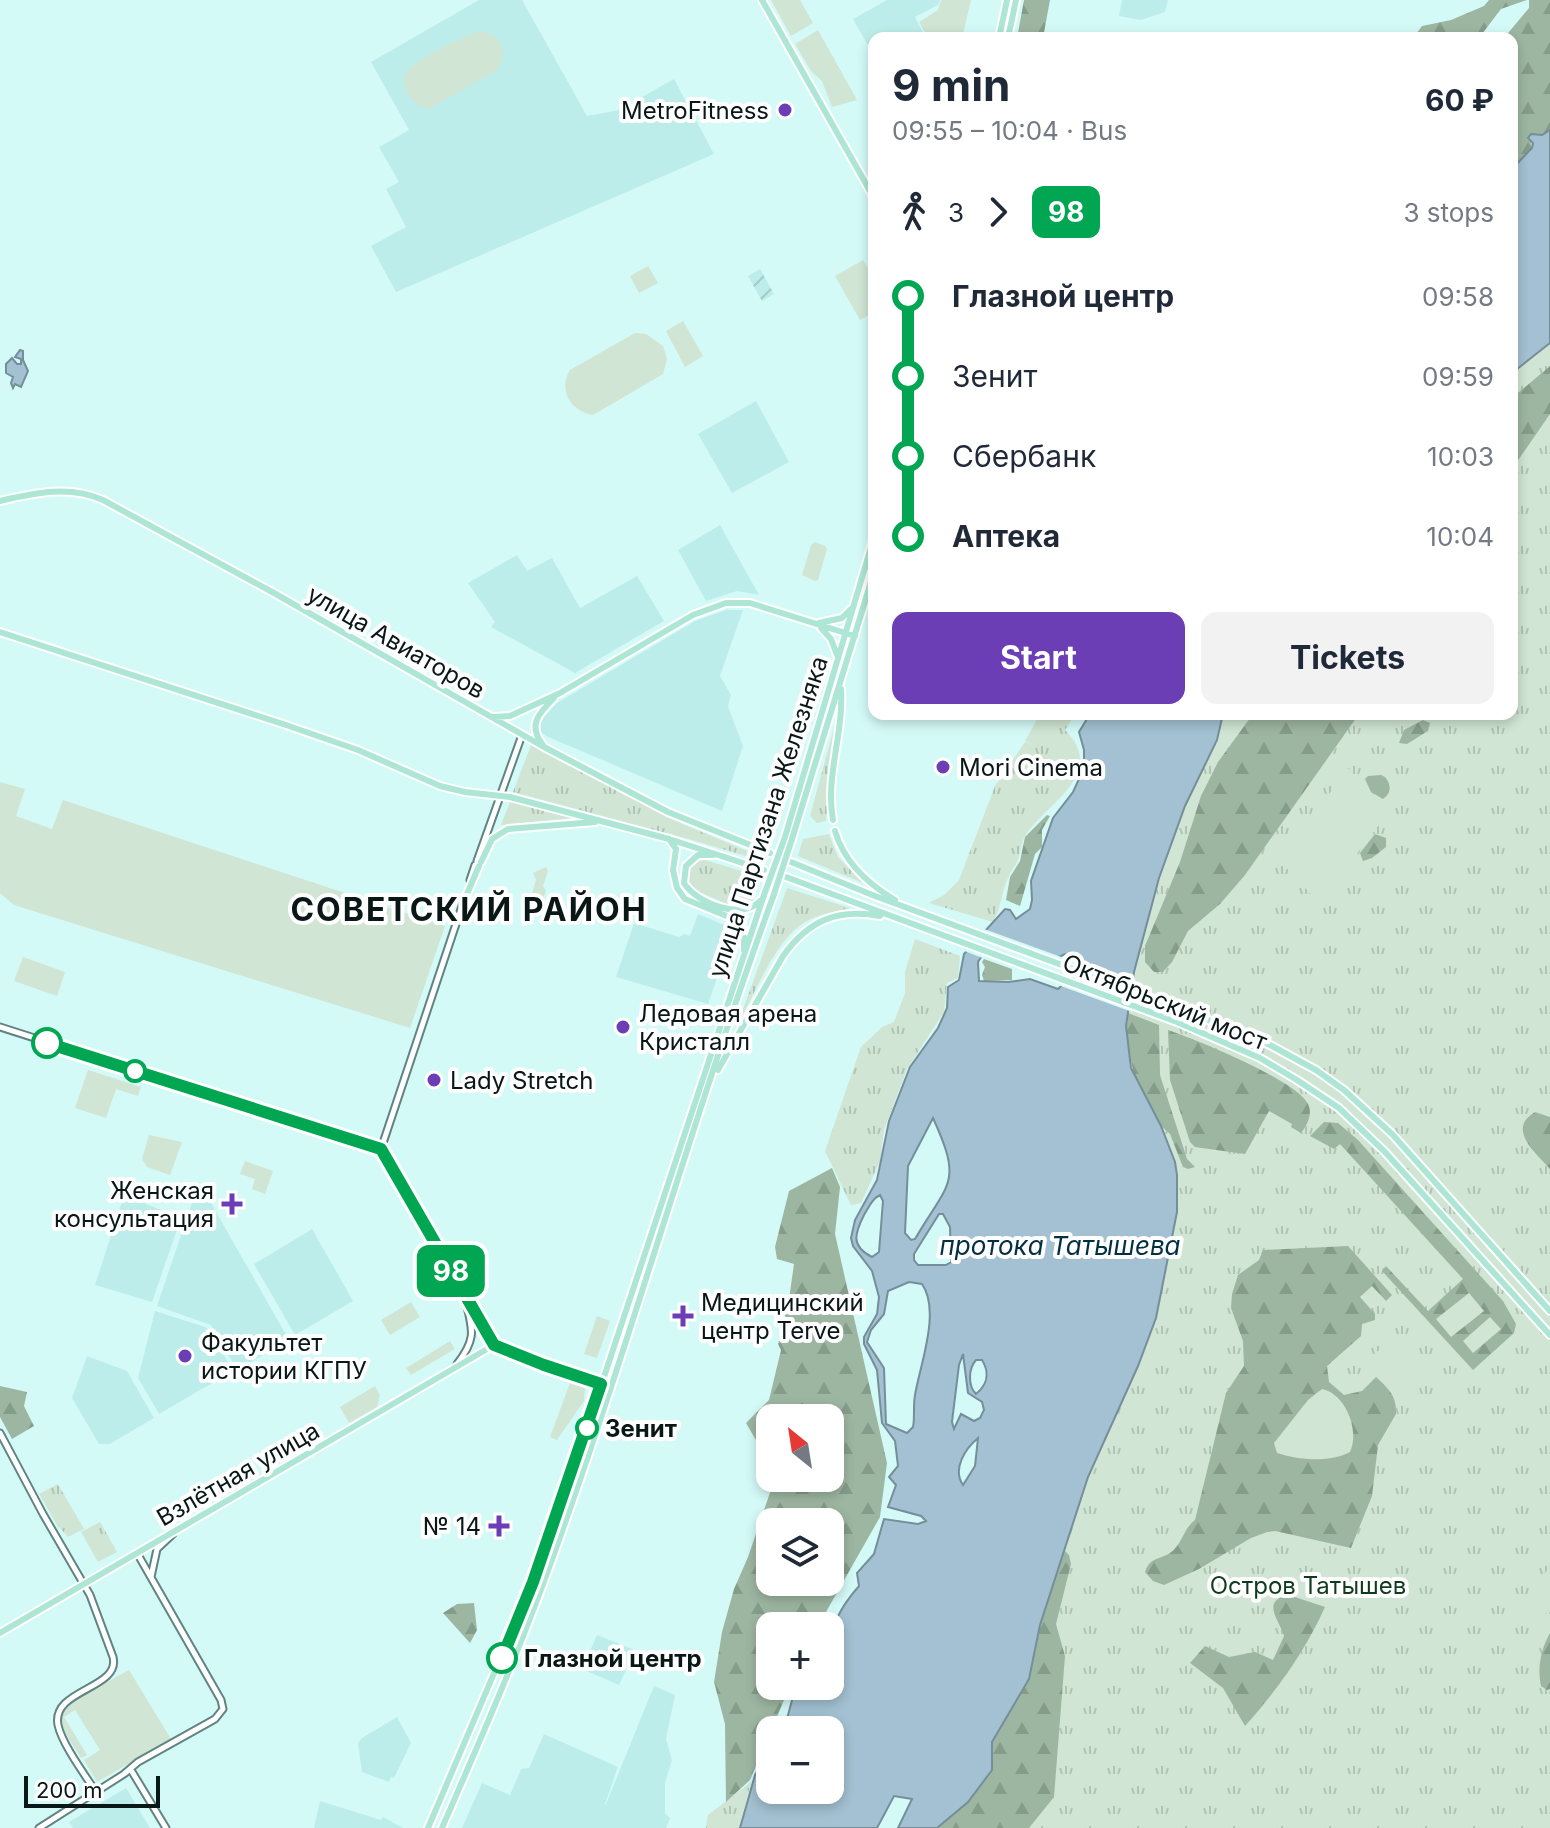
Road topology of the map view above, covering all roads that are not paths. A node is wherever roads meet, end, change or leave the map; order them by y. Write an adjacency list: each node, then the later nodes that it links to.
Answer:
1 (762, 0): 6 (main road)
2 (1007, 0): 4 (main road)
3 (1016, 0): 5 (main road)
4 (1000, 32)
5 (1009, 32)
6 (868, 187)
7 (0, 501): 18 (main road, улица Авиаторов)
8 (868, 557): 10 (main road, улица Партизана Железняка)
9 (868, 592): 14 (main road, улица Партизана Железняка)
10 (854, 604): 11 (main road); 13 (main road, улица Партизана Железняка)
11 (815, 623): 13 (main road); 15 (main road); 17 (main road)
12 (0, 632): 21 (main road)
13 (845, 632): 14 (main road); 15 (main road, улица Партизана Железняка)
14 (855, 636): 16 (main road, улица Партизана Железняка)
15 (838, 656): 25 (main road, улица Партизана Железняка)
16 (841, 684): 22 (main road); 25 (main road, улица Партизана Железняка)
17 (560, 693): 18 (main road); 20 (main road)
18 (491, 717): 19 (main road, улица Авиаторов)
19 (522, 735): 20 (main road, улица Авиаторов); 21 (street)
20 (544, 747): 27 (main road, улица Авиаторов)
21 (499, 795): 23 (main road); 30 (street)
22 (833, 820)
23 (604, 822): 26 (main road); 30 (main road)
24 (835, 831): 35 (main road)
25 (788, 838): 33 (main road, улица Партизана Железняка, bridge); 39 (main road, улица Партизана Железняка, bridge)
26 (669, 839): 28 (main road); 37 (main road)
27 (770, 853)
28 (725, 856): 31 (main road); 33 (main road)
29 (791, 862): 35 (main road)
30 (478, 863): 34 (main road)
31 (764, 870)
32 (786, 877): 36 (main road)
33 (764, 895): 37 (main road, улица Партизана Железняка)
34 (464, 901): 40 (street)
35 (908, 908): 42 (main road, Октябрьский мост)
36 (903, 921): 39 (main road); 43 (main road, Октябрьский мост)
37 (743, 959): 46 (main road, улица Партизана Железняка)
38 (0, 1027): 40 (street)
39 (712, 1080): 47 (main road, улица Партизана Железняка)
40 (381, 1149): 41 (street)
41 (464, 1293): 44 (street); 45 (street)
42 (1550, 1311)
43 (1550, 1335)
44 (494, 1345): 45 (main road, Взлётная улица); 46 (main road)
45 (457, 1364): 49 (main road, Взлётная улица)
46 (601, 1384): 47 (main road); 53 (main road, улица Партизана Железняка)
47 (611, 1385): 55 (main road, улица Партизана Железняка)
48 (0, 1433): 52 (street)
49 (179, 1529): 50 (main road, Взлётная улица); 51 (street)
50 (137, 1553): 51 (street); 52 (main road, Взлётная улица)
51 (151, 1578): 58 (street)
52 (84, 1585): 54 (main road, Взлётная улица); 59 (street)
53 (513, 1632): 55 (main road); 56 (main road, улица Партизана Железняка)
54 (0, 1633)
55 (524, 1635): 57 (main road, улица Партизана Железняка)
56 (500, 1661): 57 (main road); 62 (main road, улица Партизана Железняка)
57 (512, 1664): 63 (main road, улица Партизана Железняка)
58 (131, 1770): 59 (street); 61 (street)
59 (96, 1792): 60 (street)
60 (39, 1828)
61 (166, 1828)
62 (428, 1828)
63 (442, 1828)

